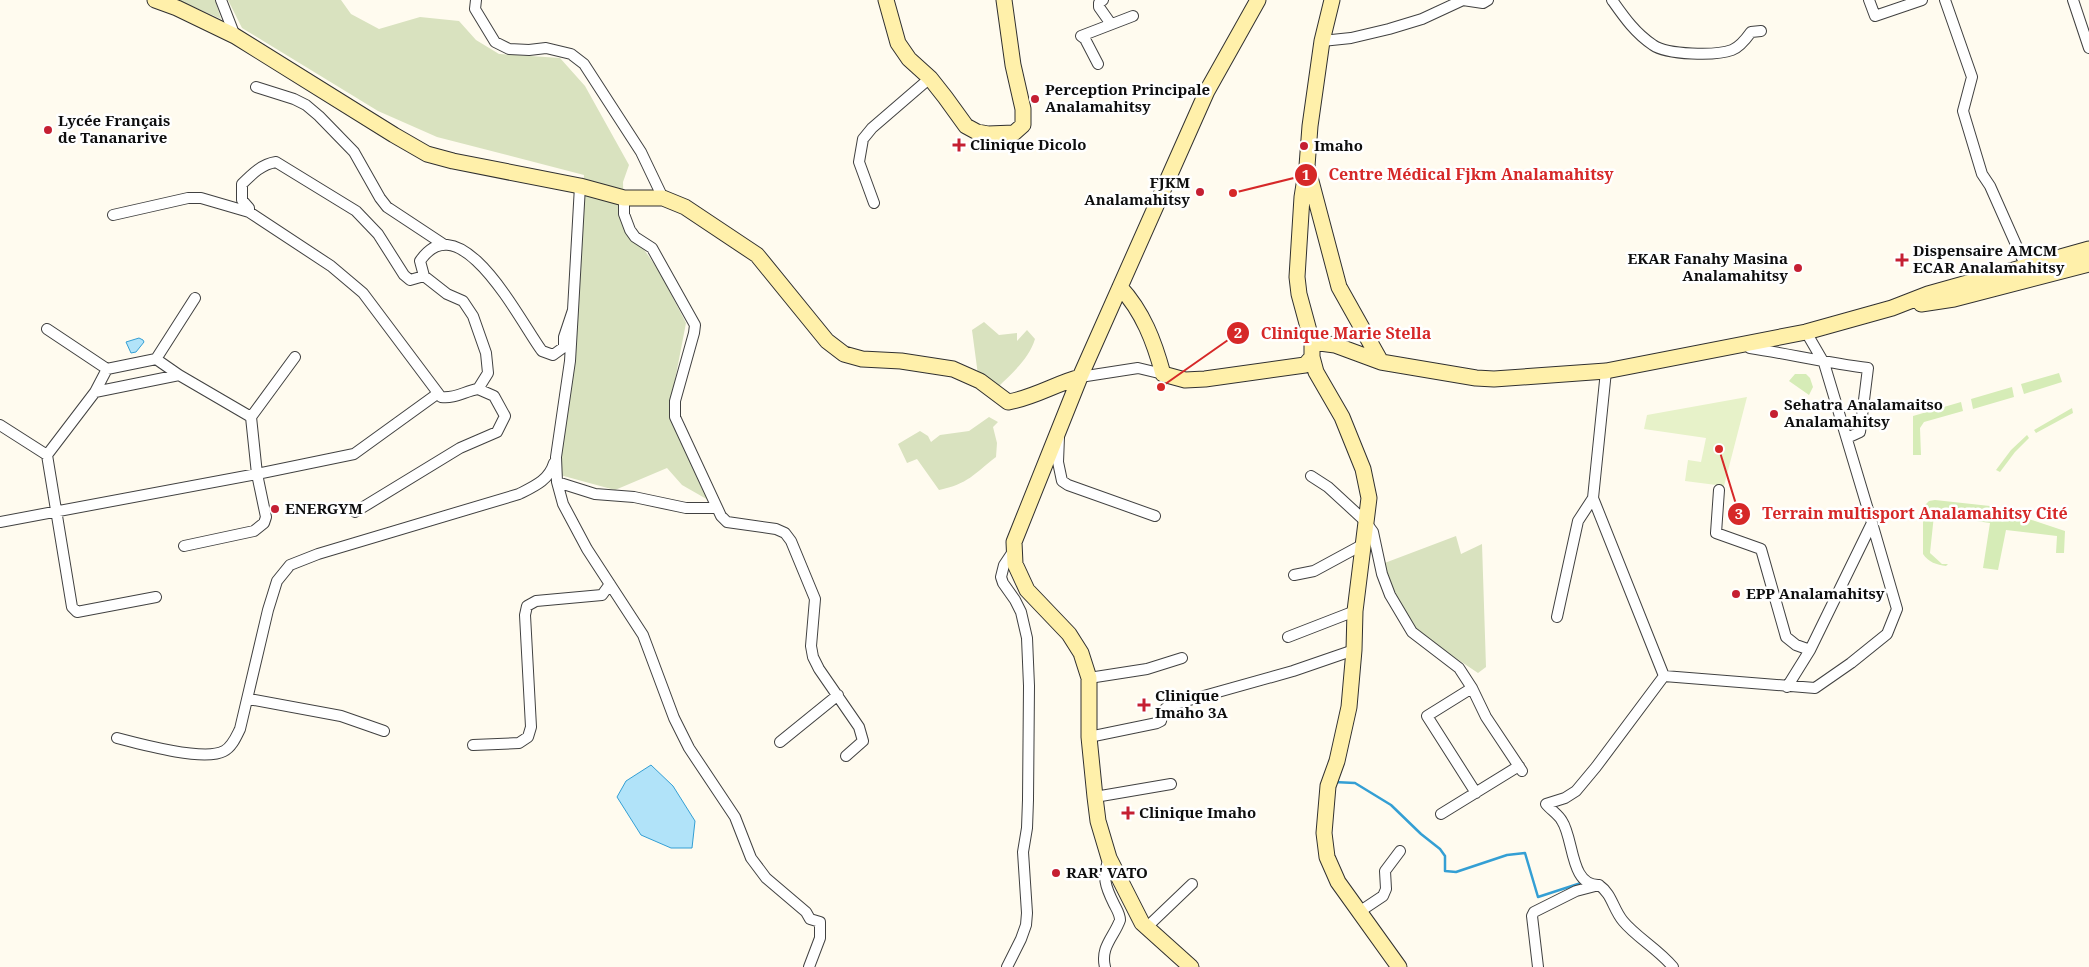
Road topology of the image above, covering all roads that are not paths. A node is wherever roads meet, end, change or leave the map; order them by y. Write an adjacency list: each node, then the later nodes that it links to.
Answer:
1 (155, 0): 18 (main road)
2 (221, 0): 18 (street)
3 (476, 0): 27 (street)
4 (886, 0): 22 (main road)
5 (1004, 0): 22 (main road)
6 (1102, 0): 16 (street)
7 (1258, 0): 36 (main road)
8 (1332, 0): 19 (main road)
9 (1488, 0): 19 (street)
10 (1612, 0): 17 (street)
11 (1869, 0): 12 (street)
12 (1922, 0)
13 (1945, 0): 34 (street)
14 (2073, 0): 20 (street)
15 (1133, 16): 16 (street)
16 (1111, 24): 21 (street)
17 (1761, 31)
18 (235, 36): 25 (main road)
19 (1322, 41): 24 (main road)
20 (2089, 48)
21 (1098, 64)
22 (930, 78): 28 (street)
23 (256, 87): 31 (street)
24 (1307, 166): 43 (main road); 46 (main road)
25 (580, 186): 26 (main road); 39 (street)
26 (624, 198): 27 (main road); 67 (street)
27 (663, 198): 52 (main road)
28 (874, 202)
29 (249, 212): 30 (street); 35 (street); 55 (street)
30 (113, 215)
31 (442, 244): 35 (street); 39 (street)
32 (2089, 249): 34 (main road)
33 (2089, 264): 38 (main road)
34 (2026, 267): 38 (main road)
35 (424, 276): 53 (street)
36 (1120, 287): 50 (main road); 52 (main road)
37 (195, 298): 45 (street)
38 (1892, 308): 41 (main road)
39 (573, 310): 61 (street)
40 (46, 329): 48 (street)
41 (1806, 332): 42 (main road); 47 (street)
42 (1749, 343): 47 (street); 49 (main road)
43 (1312, 349): 46 (main road); 50 (main road); 71 (main road)
44 (295, 357): 56 (street)
45 (156, 359): 48 (street); 51 (street)
46 (1381, 362): 49 (main road)
47 (1824, 363): 59 (street); 59 (street)
48 (107, 369): 54 (street)
49 (1606, 371): 66 (street)
50 (1163, 374): 52 (street)
51 (179, 375): 54 (street); 56 (street)
52 (1080, 378): 58 (main road)
53 (478, 388): 55 (street); 69 (street)
54 (95, 392): 60 (street)
55 (437, 394): 62 (street)
56 (251, 417): 62 (street)
57 (0, 425): 60 (street)
58 (1059, 433): 70 (street); 76 (main road)
59 (1847, 438): 73 (street)
60 (47, 455): 68 (street)
61 (556, 457): 64 (street); 91 (street)
62 (257, 474): 68 (street); 75 (street)
63 (1311, 476): 71 (street)
64 (557, 482): 67 (street); 78 (street)
65 (1719, 490): 84 (street)
66 (1593, 498): 81 (street); 86 (street)
67 (716, 508): 90 (street)
68 (55, 511): 72 (street); 79 (street)
69 (355, 512)
70 (1155, 516)
71 (1365, 521): 74 (main road); 89 (street)
72 (0, 522)
73 (1872, 523): 84 (street); 88 (street)
74 (1362, 545): 77 (street); 80 (main road)
75 (184, 546)
76 (1014, 550): 87 (main road); 109 (street)
77 (1294, 575)
78 (610, 584): 96 (street); 108 (street)
79 (156, 597)
80 (1355, 611): 82 (street); 83 (main road)
81 (1557, 617)
82 (1288, 638)
83 (1354, 650): 94 (street); 106 (main road)
84 (1810, 650): 88 (street)
85 (1182, 658): 87 (street)
86 (1664, 676): 88 (street); 105 (street)
87 (1089, 678): 94 (main road)
88 (1786, 687)
89 (1472, 688): 99 (street); 99 (street)
90 (838, 695): 95 (street); 97 (street)
91 (249, 699): 92 (street); 93 (street)
92 (384, 731)
93 (117, 738)
94 (1089, 738): 100 (main road)
95 (780, 742)
96 (473, 745)
97 (846, 756)
98 (1171, 784): 100 (street)
99 (1476, 793): 101 (street)
100 (1095, 798): 103 (main road)
101 (1442, 814)
102 (1400, 851): 106 (street)
103 (1109, 858): 107 (main road); 110 (street)
104 (1192, 884): 107 (street)
105 (1599, 885): 113 (street); 114 (street)
106 (1360, 912): 112 (main road)
107 (1147, 927): 111 (main road)
108 (809, 967)
109 (1007, 967)
110 (1105, 967)
111 (1191, 967)
112 (1399, 967)
113 (1538, 967)
114 (1673, 967)

